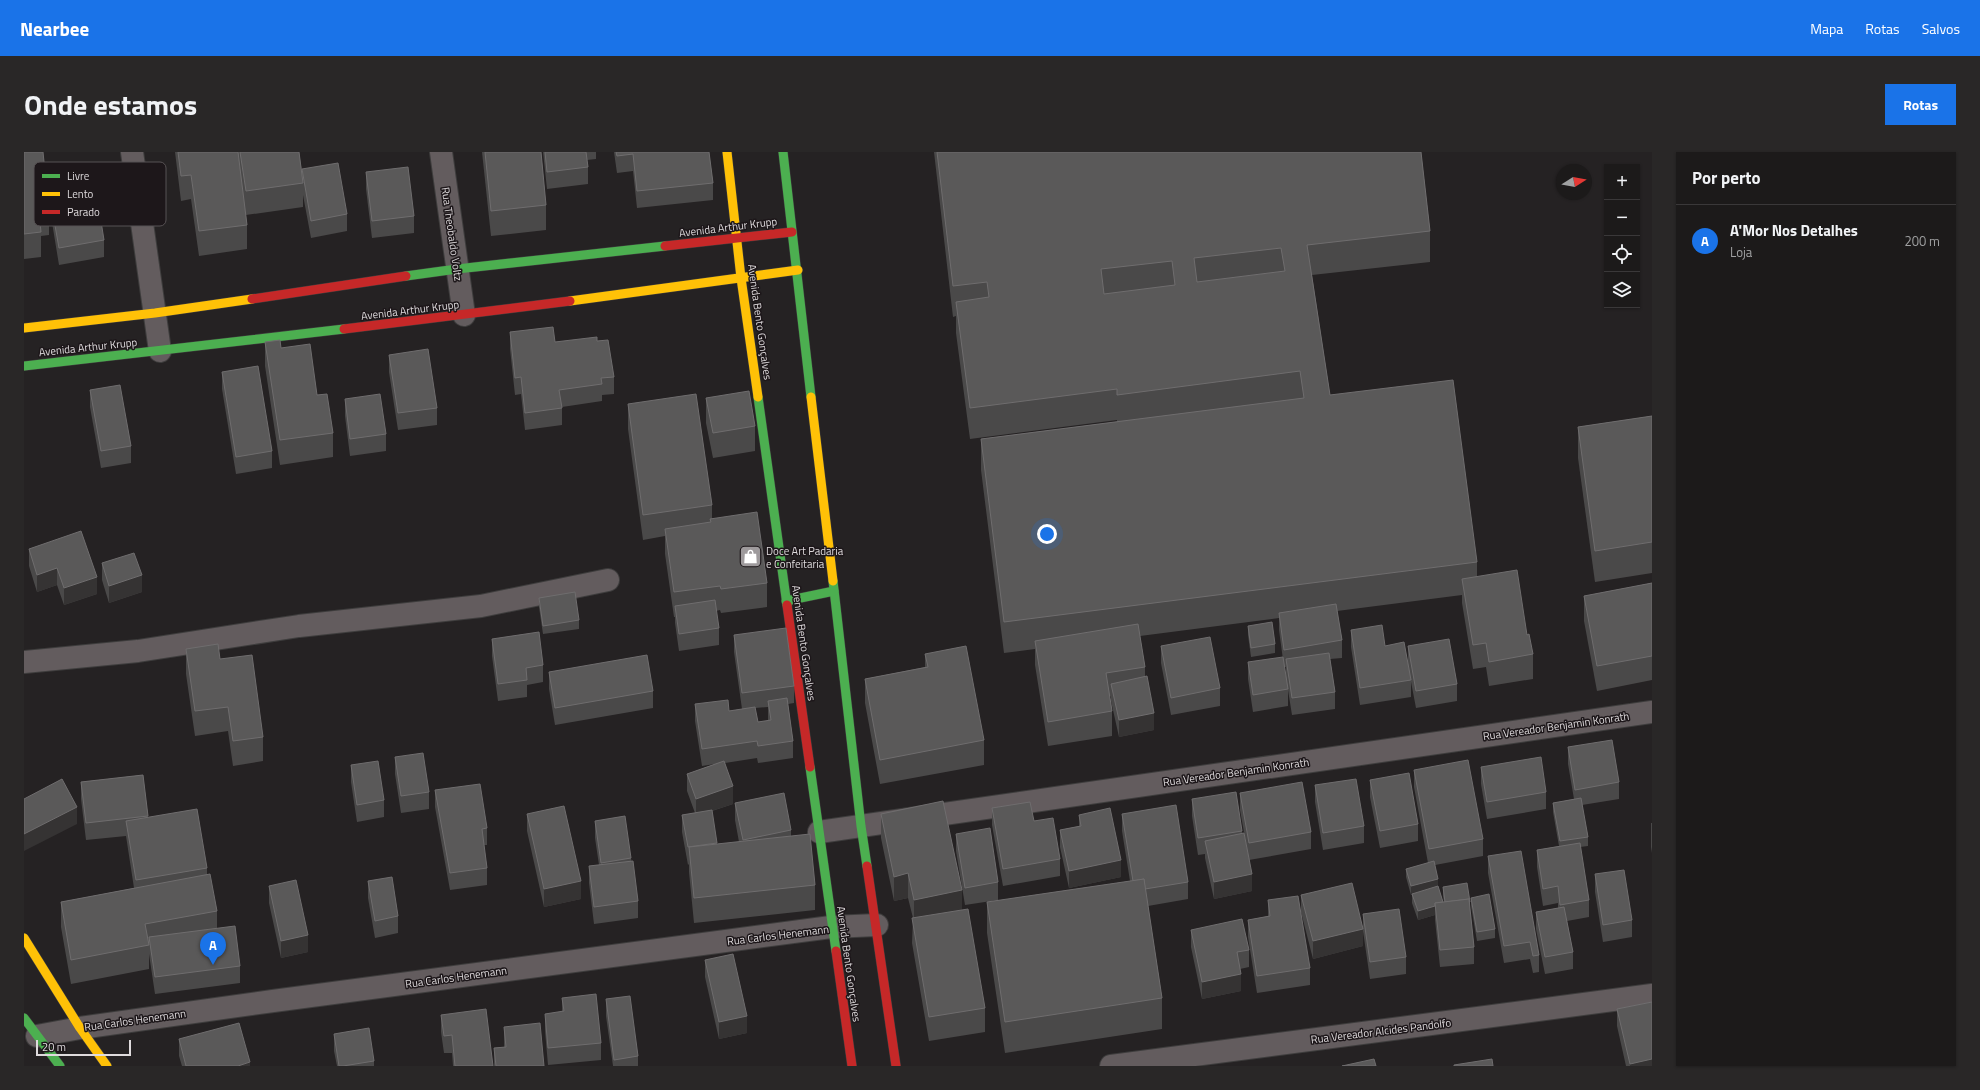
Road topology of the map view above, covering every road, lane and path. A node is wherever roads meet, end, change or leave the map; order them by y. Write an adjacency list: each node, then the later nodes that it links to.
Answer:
1 (132, 152): 5 (street)
2 (441, 152): 9 (street, Rua Theobaldo Voltz)
3 (727, 152): 8 (main road, Avenida Bento Gonçalves)
4 (783, 152): 7 (main road)
5 (133, 162)
6 (143, 226): 12 (street)
7 (792, 232): 8 (main road, Avenida Arthur Krupp); 10 (main road)
8 (737, 239): 9 (main road, Avenida Arthur Krupp); 11 (main road, Avenida Bento Gonçalves)
9 (456, 269): 12 (main road, Avenida Arthur Krupp); 13 (street, Rua Theobaldo Voltz)
10 (798, 270): 11 (main road, Avenida Arthur Krupp); 18 (main road)
11 (741, 278): 13 (main road, Avenida Arthur Krupp); 19 (main road, Avenida Bento Gonçalves)
12 (155, 312): 14 (main road, Avenida Arthur Krupp); 15 (street)
13 (464, 315): 15 (main road, Avenida Arthur Krupp)
14 (24, 328)
15 (160, 351): 16 (main road, Avenida Arthur Krupp)
16 (24, 366)
17 (608, 580): 20 (street)
18 (834, 591): 19 (main road); 22 (main road)
19 (786, 600): 23 (main road, Avenida Bento Gonçalves)
20 (24, 662)
21 (1652, 712): 22 (street, Rua Vereador Benjamin Konrath)
22 (861, 826): 23 (street, Rua Vereador Benjamin Konrath); 24 (main road)
23 (819, 832): 25 (main road, Avenida Bento Gonçalves)
24 (877, 925): 25 (street, Rua Carlos Henemann); 34 (main road)
25 (831, 927): 29 (street, Rua Carlos Henemann); 33 (main road, Avenida Bento Gonçalves)
26 (24, 938): 29 (main road)
27 (1652, 996): 35 (street, Rua Vereador Alcides Pandolfo)
28 (24, 1018): 30 (main road)
29 (80, 1028): 30 (street, Rua Carlos Henemann); 32 (main road)
30 (37, 1036): 31 (main road)
31 (60, 1066)
32 (107, 1066)
33 (852, 1066)
34 (896, 1066)
35 (1111, 1066)

